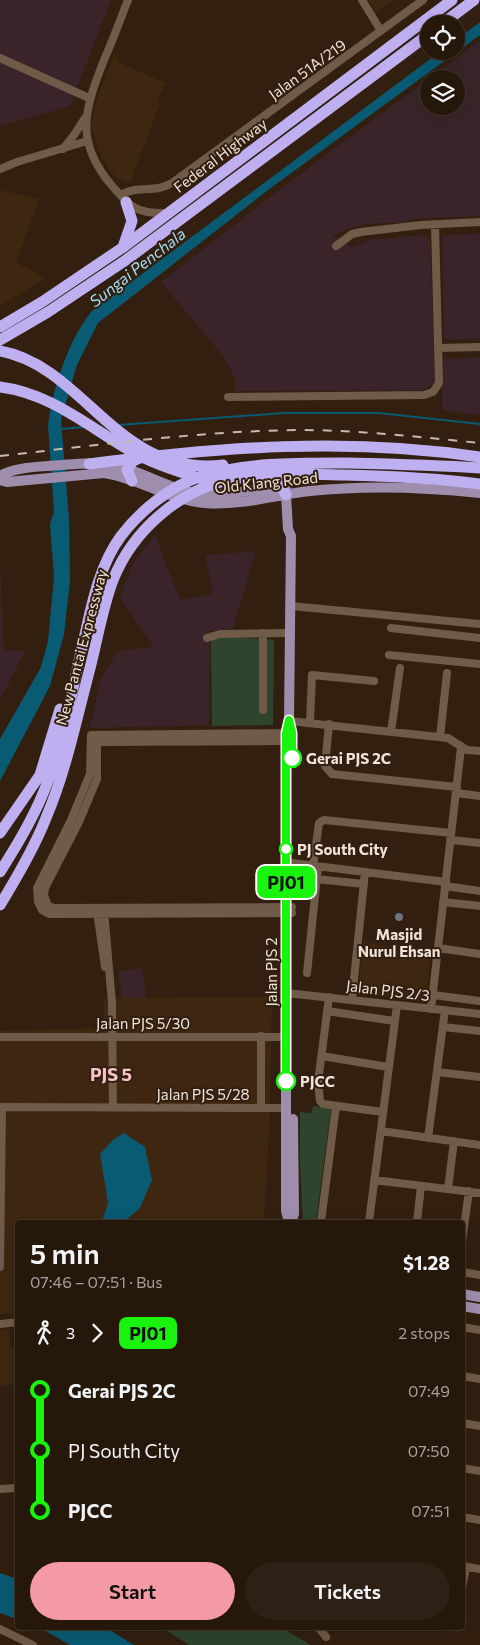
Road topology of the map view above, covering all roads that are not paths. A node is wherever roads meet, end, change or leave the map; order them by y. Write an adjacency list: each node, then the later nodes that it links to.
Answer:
1 (128, 0): 10 (street)
2 (362, 0): 7 (street)
3 (423, 0): 7 (street, Jalan 51A/219)
4 (452, 0): 18 (highway, Federal Highway)
5 (474, 0): 6 (highway)
6 (454, 15)
7 (381, 31): 17 (street, Jalan 51A/219)
8 (420, 41): 24 (highway, Federal Highway)
9 (0, 58): 10 (street)
10 (89, 98): 11 (street)
11 (86, 116): 12 (street); 14 (street)
12 (87, 141): 13 (street); 15 (street)
13 (71, 146): 14 (street); 15 (street)
14 (63, 148): 16 (street)
15 (94, 160): 17 (street)
16 (0, 170)
17 (123, 198): 18 (street); 22 (highway)
18 (168, 213): 22 (highway, Federal Highway)
19 (480, 222): 20 (street)
20 (435, 224): 21 (street); 26 (street)
21 (336, 246)
22 (122, 248): 23 (highway, Federal Highway)
23 (0, 327)
24 (0, 340)
25 (480, 346): 26 (street)
26 (438, 348): 29 (street)
27 (0, 351): 32 (highway)
28 (0, 387): 34 (highway)
29 (228, 397)
30 (147, 456): 31 (highway); 33 (highway); 36 (highway)
31 (480, 457)
32 (480, 461)
33 (89, 464): 36 (main road, Old Klang Road); 38 (main road, Old Klang Road)
34 (169, 468): 37 (highway); 42 (highway)
35 (480, 468): 61 (highway, New Pantai Expressway)
36 (127, 470): 40 (highway); 42 (main road, Old Klang Road)
37 (480, 474)
38 (0, 476)
39 (0, 480): 40 (main road, Old Klang Road)
40 (132, 481): 44 (main road, Old Klang Road)
41 (480, 484): 61 (highway, New Pantai Expressway)
42 (288, 493): 43 (main road, Old Klang Road); 44 (main road, Old Klang Road); 45 (main road, Jalan PJS 2)
43 (480, 493)
44 (176, 498): 69 (highway)
45 (291, 606): 46 (street); 49 (main road, Jalan PJS 2)
46 (480, 624)
47 (391, 628): 51 (street)
48 (263, 633): 49 (street); 50 (street); 57 (street)
49 (291, 633): 58 (main road, Jalan PJS 2)
50 (207, 638)
51 (480, 638)
52 (389, 655): 53 (street)
53 (480, 664)
54 (400, 668): 62 (street)
55 (447, 673): 64 (street)
56 (374, 681): 59 (street)
57 (263, 710)
58 (289, 720): 59 (street); 63 (main road, Jalan PJS 2)
59 (310, 722): 60 (street)
60 (329, 724): 62 (street); 67 (street)
61 (68, 729): 72 (highway, New Pantai Expressway); 83 (highway, New Pantai Expressway)
62 (390, 732): 64 (street)
63 (289, 737): 74 (main road, Jalan PJS 2); 85 (main road, Jalan PJS 2); 86 (street)
64 (440, 737): 65 (street)
65 (461, 748): 66 (street); 67 (street)
66 (480, 752)
67 (456, 790): 68 (street); 70 (street)
68 (480, 796)
69 (0, 833)
70 (451, 837): 71 (street); 75 (street); 80 (street)
71 (480, 843)
72 (16, 847): 73 (highway); 76 (highway, New Pantai Expressway)
73 (0, 858)
74 (292, 864): 75 (street); 85 (main road, Jalan PJS 2)
75 (315, 866): 77 (street); 78 (street)
76 (0, 872)
77 (365, 872): 79 (street); 80 (street)
78 (316, 879): 79 (street); 90 (street)
79 (364, 884): 94 (street)
80 (446, 884): 81 (street); 82 (street)
81 (480, 891)
82 (444, 902): 84 (street); 88 (street)
83 (1, 903): 87 (highway, New Pantai Expressway)
84 (480, 906)
85 (289, 910): 86 (street); 91 (main road, Jalan PJS 2)
86 (100, 911): 106 (street)
87 (0, 914)
88 (438, 948): 89 (street); 92 (street)
89 (480, 954)
90 (307, 973)
91 (289, 993): 93 (street, Jalan PJS 2/3); 107 (main road, Jalan PJS 2); 128 (main road)
92 (433, 995): 95 (street); 97 (street)
93 (329, 996): 94 (street, Jalan PJS 2/3); 99 (street)
94 (352, 999): 96 (street, Jalan PJS 2/3)
95 (480, 1001)
96 (396, 1005): 97 (street, Jalan PJS 2/3); 101 (street)
97 (431, 1009): 98 (street, Jalan PJS 2/3)
98 (445, 1010): 100 (street, Jalan PJS 2/3); 102 (street)
99 (327, 1011): 101 (street); 108 (street)
100 (480, 1014)
101 (394, 1021): 109 (street)
102 (443, 1027): 103 (street); 110 (street)
103 (480, 1031)
104 (261, 1036): 106 (street, Jalan PJS 5/30); 107 (street, Jalan PJS 5/30); 115 (street)
105 (0, 1037): 106 (street, Jalan PJS 5/30)
106 (113, 1037): 114 (street)
107 (286, 1037): 116 (main road, Jalan PJS 2)
108 (322, 1056): 109 (street); 112 (street)
109 (388, 1066): 117 (street)
110 (437, 1072): 111 (street); 119 (street)
111 (480, 1077)
112 (336, 1106): 117 (street); 129 (street)
113 (1, 1107): 114 (street, Jalan PJS 5/28); 133 (street)
114 (114, 1108): 115 (street, Jalan PJS 5/28)
115 (261, 1108): 116 (street, Jalan PJS 5/28)
116 (286, 1108): 127 (main road, Jalan PJS 2)
117 (383, 1112): 118 (street)
118 (381, 1131): 119 (street); 122 (street)
119 (428, 1138): 120 (street)
120 (454, 1141): 121 (street); 124 (street)
121 (480, 1144)
122 (374, 1180): 123 (street); 130 (street)
123 (421, 1186): 124 (street); 131 (street)
124 (448, 1189): 125 (street)
125 (468, 1191): 126 (street); 132 (street)
126 (480, 1193)
127 (289, 1220)
128 (291, 1220)
129 (321, 1220)
130 (369, 1220)
131 (417, 1220)
132 (465, 1220)
133 (0, 1267)
134 (465, 1272): 135 (street)
135 (480, 1275)
136 (465, 1294): 137 (main road)
137 (480, 1297)
138 (465, 1306): 139 (main road)
139 (480, 1309)
140 (15, 1322): 141 (street)
141 (0, 1324)
142 (465, 1328): 143 (street)
143 (480, 1330)
144 (465, 1376): 145 (street)
145 (480, 1379)
146 (465, 1424): 147 (street)
147 (480, 1426)
148 (465, 1468): 149 (street)
149 (480, 1471)
150 (15, 1488): 151 (street)
151 (0, 1489)
152 (465, 1518): 153 (street)
153 (480, 1520)
154 (465, 1566): 155 (street)
155 (480, 1569)
156 (0, 1628): 159 (street)
157 (321, 1630): 158 (street)
158 (326, 1637)
159 (33, 1645)

